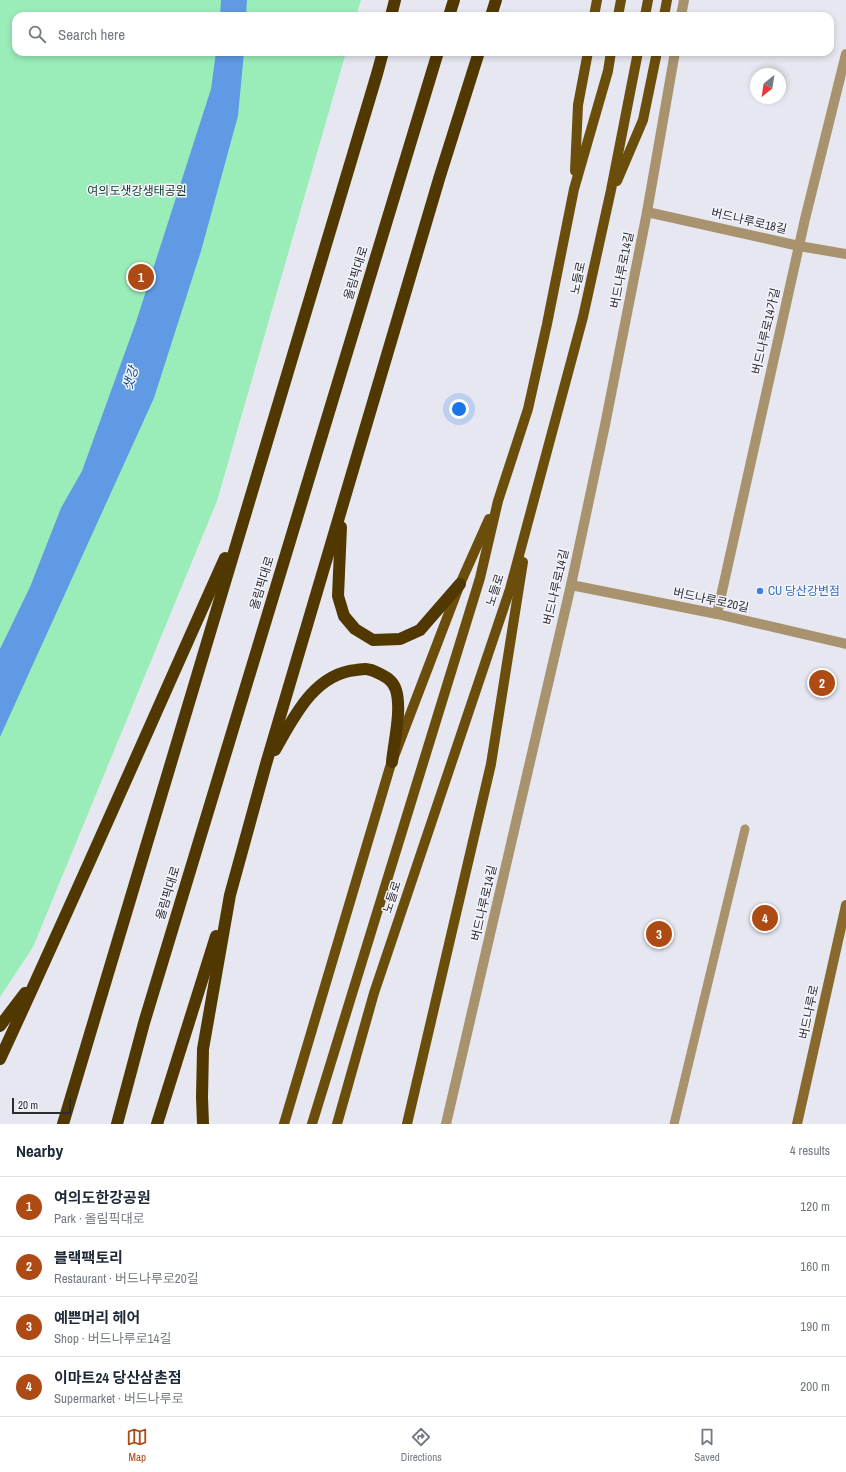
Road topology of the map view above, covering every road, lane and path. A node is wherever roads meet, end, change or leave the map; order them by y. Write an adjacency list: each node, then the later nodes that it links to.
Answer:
1 (395, 0): 9 (highway)
2 (454, 0): 10 (highway)
3 (496, 0): 11 (highway)
4 (597, 0): 12 (main road)
5 (621, 0): 13 (main road)
6 (648, 0): 14 (main road)
7 (667, 0): 15 (main road)
8 (684, 0): 16 (street)
9 (392, 12)
10 (450, 12)
11 (492, 12)
12 (595, 12)
13 (619, 12)
14 (646, 12)
15 (665, 12)
16 (682, 12)
17 (846, 54): 29 (street, 버드나루로14가길)
18 (382, 56): 33 (highway)
19 (437, 56): 48 (highway, 올림픽대로)
20 (478, 56): 32 (highway)
21 (587, 56): 26 (main road)
22 (610, 56): 26 (main road, 노들로)
23 (637, 56): 27 (main road, 노들로)
24 (656, 56): 27 (main road)
25 (674, 56): 28 (street, 버드나루로14길)
26 (574, 189): 31 (main road, 노들로)
27 (609, 200): 34 (main road, 노들로)
28 (647, 212): 29 (street, 버드나루로18길); 36 (street, 버드나루로14길)
29 (799, 246): 30 (street, 버드나루로18길); 37 (street, 버드나루로14가길)
30 (846, 254)
31 (498, 501): 35 (main road); 52 (main road, 노들로)
32 (342, 507): 35 (highway); 40 (highway)
33 (245, 513): 44 (highway); 47 (highway)
34 (530, 515): 53 (main road, 노들로); 54 (main road)
35 (460, 584): 39 (main road)
36 (571, 585): 37 (street, 버드나루로20길); 55 (street, 버드나루로14길)
37 (717, 614): 38 (street, 버드나루로20길)
38 (846, 644)
39 (392, 762): 40 (highway); 51 (main road)
40 (266, 764): 42 (highway)
41 (745, 829): 56 (lane)
42 (230, 895): 49 (highway); 50 (highway)
43 (846, 905): 57 (main road, 버드나루로)
44 (39, 975): 45 (highway); 46 (highway)
45 (0, 1026)
46 (0, 1060)
47 (63, 1124)
48 (117, 1124)
49 (157, 1124)
50 (203, 1124)
51 (284, 1124)
52 (312, 1124)
53 (337, 1124)
54 (407, 1124)
55 (446, 1124)
56 (674, 1124)
57 (798, 1124)

